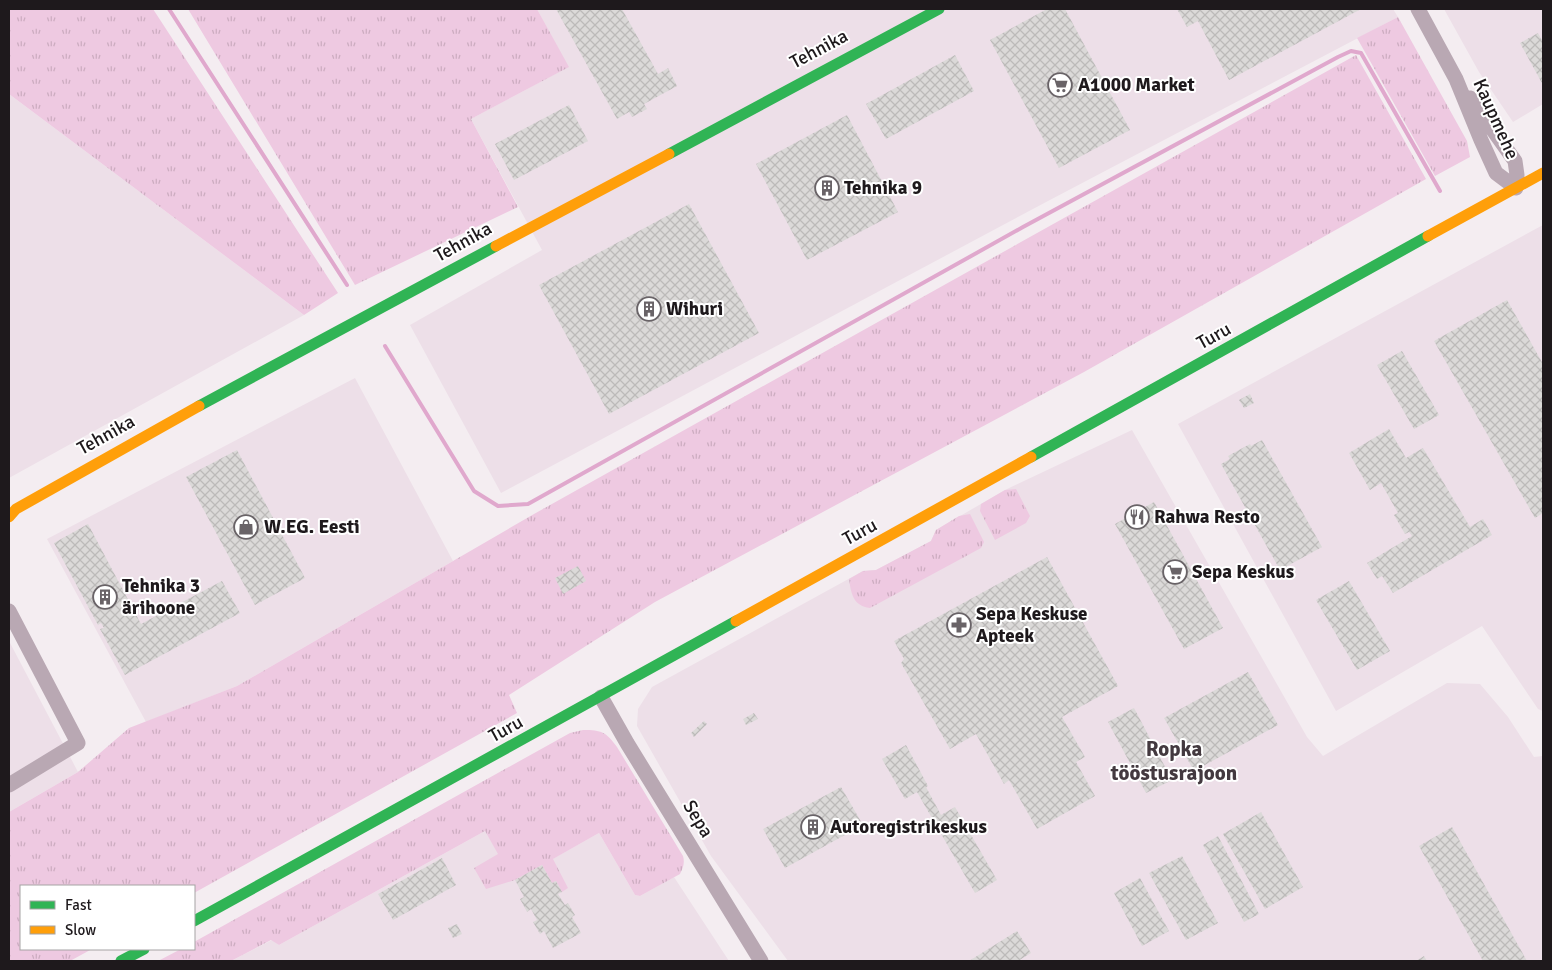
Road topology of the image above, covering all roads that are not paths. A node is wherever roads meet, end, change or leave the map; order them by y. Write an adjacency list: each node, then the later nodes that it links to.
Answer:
1 (939, 9): 6 (main road, Tehnika)
2 (1418, 9): 3 (street, Kaupmehe)
3 (1456, 79): 5 (street, Kaupmehe); 5 (street, Kaupmehe)
4 (1543, 173): 5 (main road, Turu)
5 (1516, 188): 8 (main road, Turu)
6 (9, 516)
7 (9, 611): 9 (street)
8 (601, 697): 10 (main road, Turu); 13 (street, Sepa)
9 (9, 785)
10 (195, 920)
11 (142, 950): 12 (main road)
12 (121, 961)
13 (761, 961)

